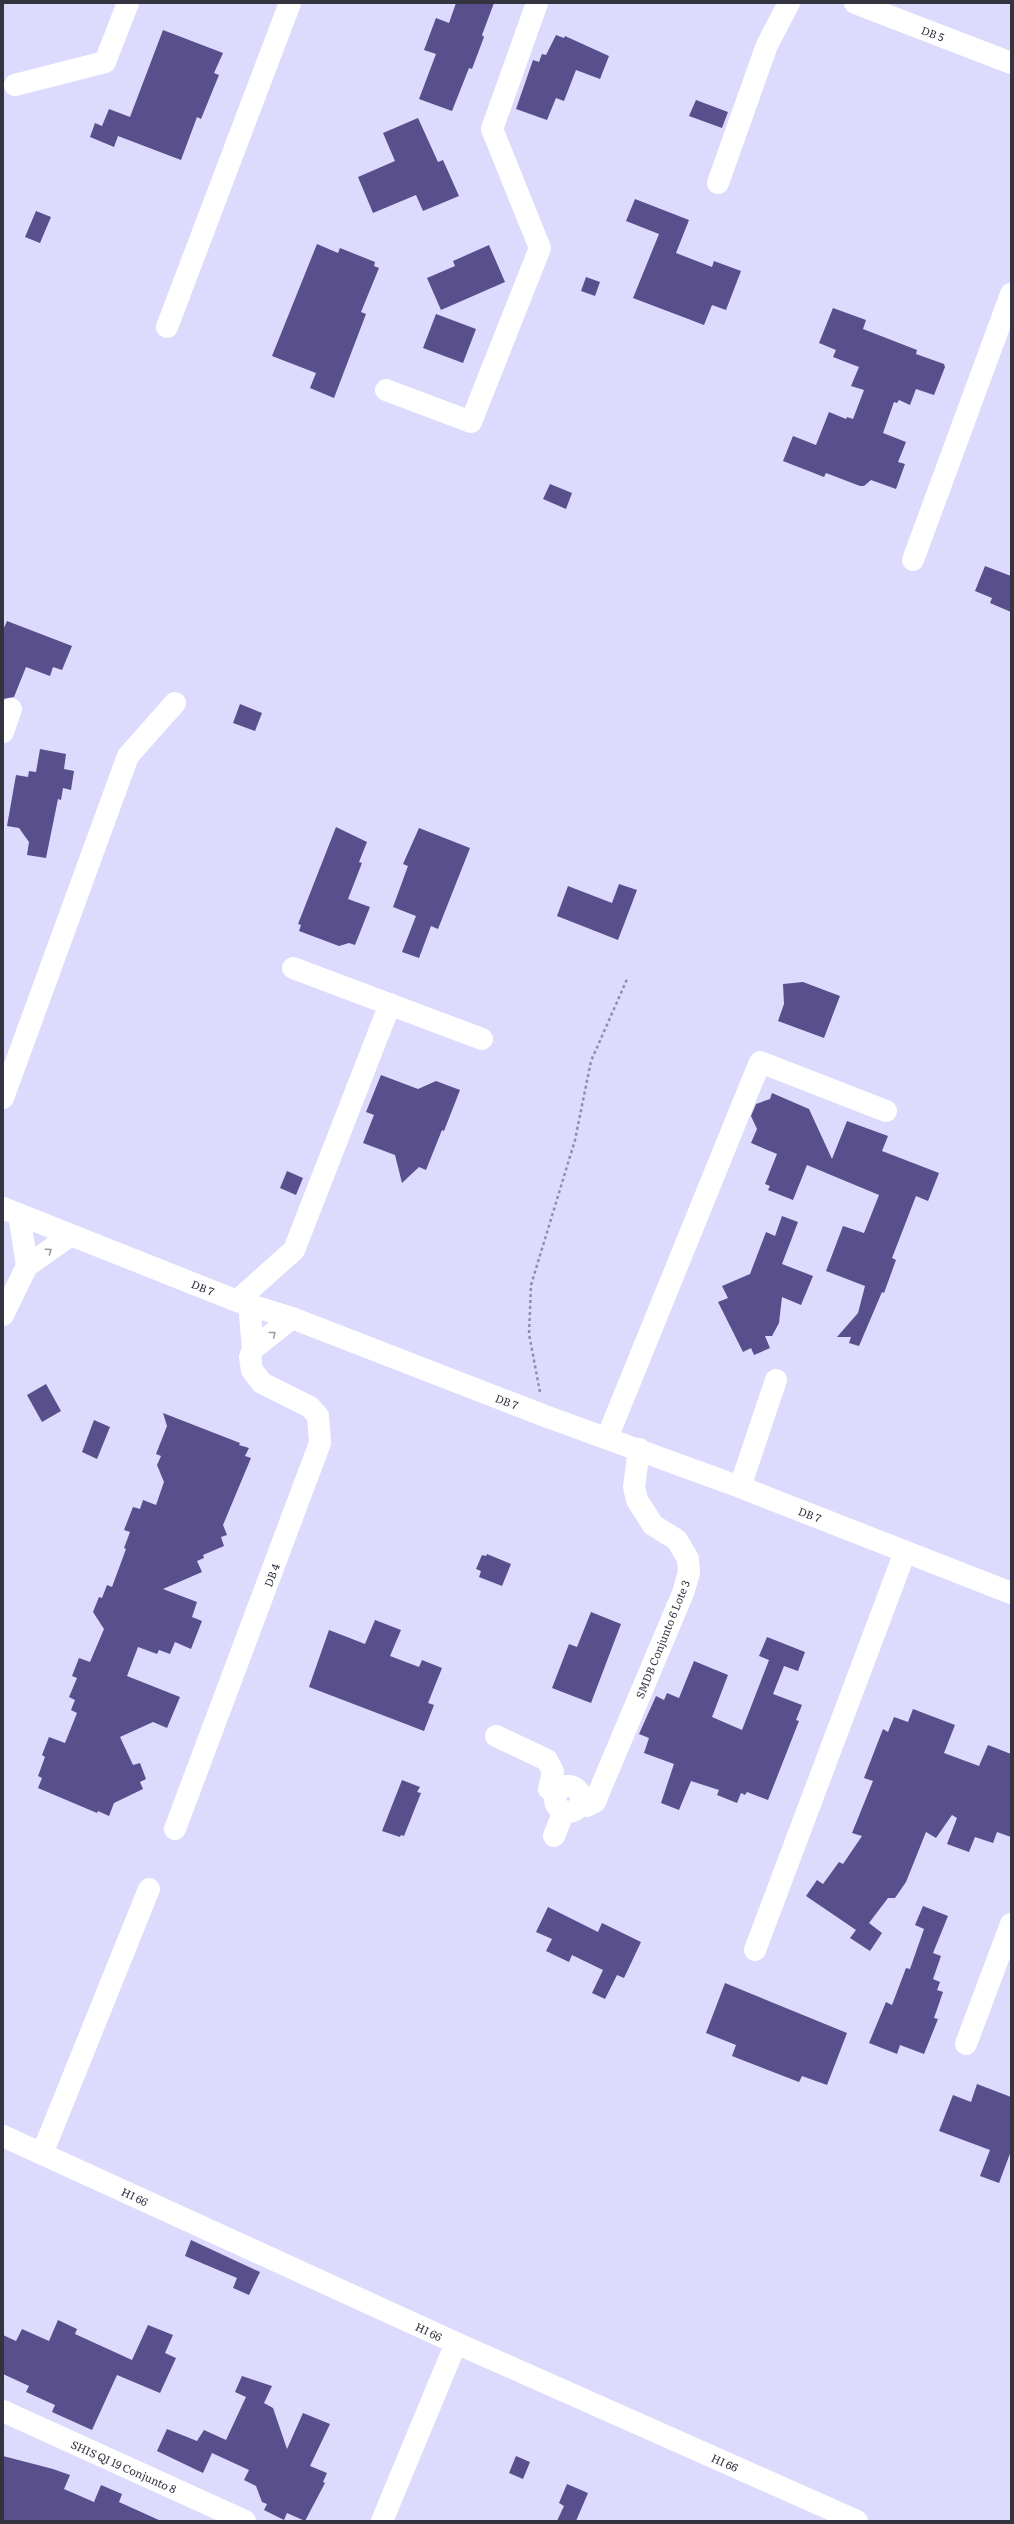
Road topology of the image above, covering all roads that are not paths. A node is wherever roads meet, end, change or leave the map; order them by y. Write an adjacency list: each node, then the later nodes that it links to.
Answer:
1 (128, 3): 7 (street)
2 (290, 3): 10 (street)
3 (538, 3): 11 (street)
4 (789, 3): 8 (street)
5 (855, 3): 6 (street, DB 5)
6 (1011, 63)
7 (15, 84)
8 (718, 183)
9 (1011, 294): 12 (street)
10 (167, 327)
11 (386, 390)
12 (913, 560)
13 (175, 703): 19 (street)
14 (11, 709): 15 (street)
15 (3, 732)
16 (293, 968): 17 (street)
17 (390, 1004): 18 (street); 24 (street)
18 (482, 1039)
19 (3, 1098)
20 (886, 1111): 29 (street)
21 (11, 1211): 22 (street, DB 7); 23 (street)
22 (72, 1236): 23 (street, one-way to 22); 24 (street, DB 7)
23 (27, 1266): 25 (street)
24 (243, 1302): 26 (street, DB 7); 27 (street, DB 4)
25 (3, 1315)
26 (292, 1318): 27 (street, one-way to 26); 29 (street, DB 7)
27 (253, 1350): 36 (street, DB 4)
28 (776, 1380): 31 (street)
29 (607, 1438): 30 (street, DB 7)
30 (639, 1450): 31 (street, DB 7); 35 (street, SMDB Conjunto 6 Lote 3)
31 (740, 1487): 32 (street, DB 7)
32 (905, 1552): 33 (street, DB 7); 40 (street)
33 (1011, 1593)
34 (496, 1736): 35 (street)
35 (567, 1803): 37 (street)
36 (175, 1829)
37 (554, 1836)
38 (149, 1889): 43 (street)
39 (1011, 1924): 41 (street)
40 (754, 1950)
41 (966, 2044)
42 (3, 2136): 43 (street, HI 66)
43 (42, 2154): 44 (street, HI 66)
44 (456, 2343): 47 (street); 48 (street, HI 66)
45 (3, 2412): 46 (street, SHIS QI 19 Conjunto 8)
46 (245, 2521)
47 (382, 2521)
48 (857, 2521)

